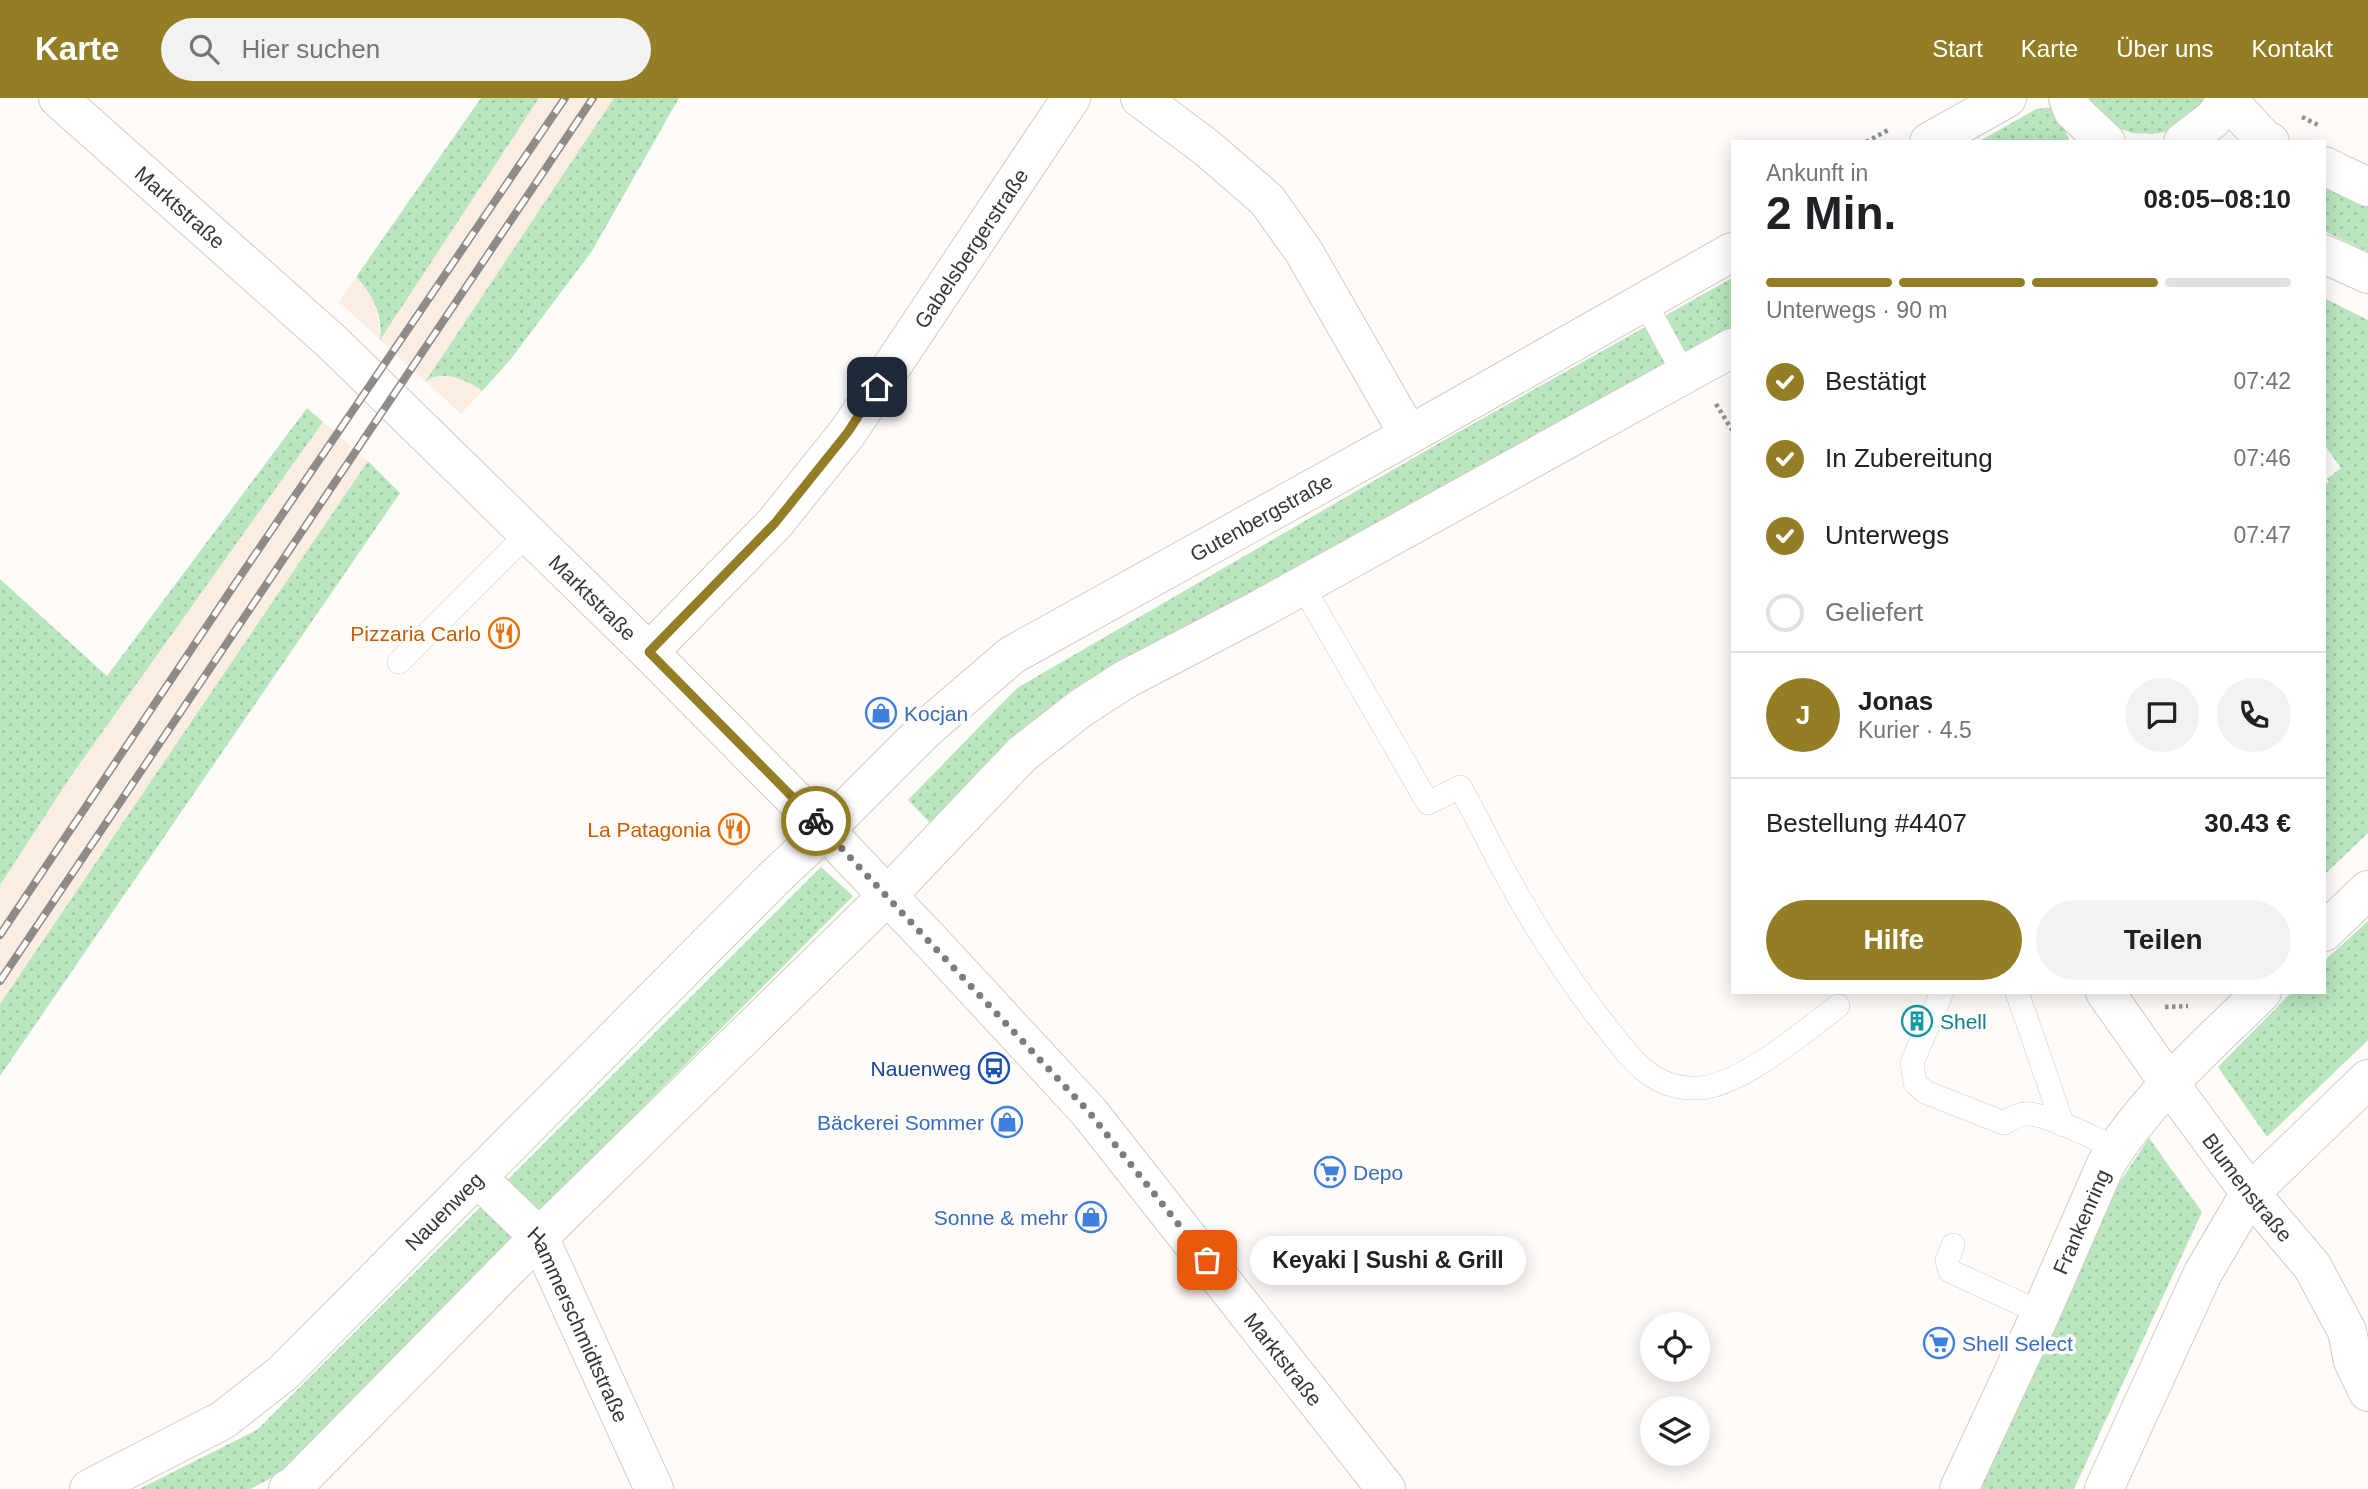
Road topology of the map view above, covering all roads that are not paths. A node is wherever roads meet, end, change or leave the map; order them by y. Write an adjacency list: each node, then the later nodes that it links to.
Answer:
1 (1071, 98): 22 (street, Gabelsbergerstraße)
2 (1140, 98): 19 (street)
3 (2007, 98): 7 (street)
4 (2068, 98): 8 (street)
5 (2228, 99): 9 (street); 10 (street)
6 (64, 100): 20 (street, Marktstraße)
7 (1933, 140)
8 (2104, 140)
9 (2186, 140)
10 (2266, 140)
11 (2326, 167): 12 (street)
12 (2368, 187)
13 (1731, 252): 16 (street, Gutenbergstraße)
14 (2326, 255): 15 (street)
15 (2368, 274)
16 (1644, 301): 18 (lane); 19 (street, Gutenbergstraße)
17 (1731, 349): 18 (street)
18 (1684, 374): 21 (street)
19 (1409, 435): 24 (street, Gutenbergstraße)
20 (528, 533): 22 (street, Marktstraße); 23 (lane)
21 (1302, 585): 26 (street); 32 (lane)
22 (649, 652): 24 (street, Marktstraße)
23 (399, 662)
24 (825, 830): 26 (street, Marktstraße); 37 (street, Nauenweg)
25 (2368, 890): 27 (street)
26 (887, 895): 39 (street); 46 (street, Marktstraße)
27 (2326, 930)
28 (1941, 994): 35 (lane)
29 (2018, 994): 35 (lane)
30 (2106, 994): 34 (street, Blumenstraße)
31 (2260, 994): 34 (street, Frankenring)
32 (1838, 1006)
33 (2368, 1079): 38 (street)
34 (2169, 1083): 36 (street, Frankenring); 38 (street, Blumenstraße)
35 (2063, 1125): 36 (lane)
36 (2116, 1148): 41 (street, Frankenring)
37 (477, 1177): 39 (street, Hammerschmidtstraße); 43 (street, Nauenweg)
38 (2250, 1193): 42 (street, Blumenstraße); 48 (street)
39 (539, 1237): 44 (street); 45 (street, Hammerschmidtstraße)
40 (1953, 1245): 41 (lane)
41 (2041, 1312): 47 (street, Frankenring)
42 (2368, 1392)
43 (89, 1489)
44 (288, 1489)
45 (654, 1489)
46 (1386, 1489)
47 (1959, 1489)
48 (2104, 1489)

